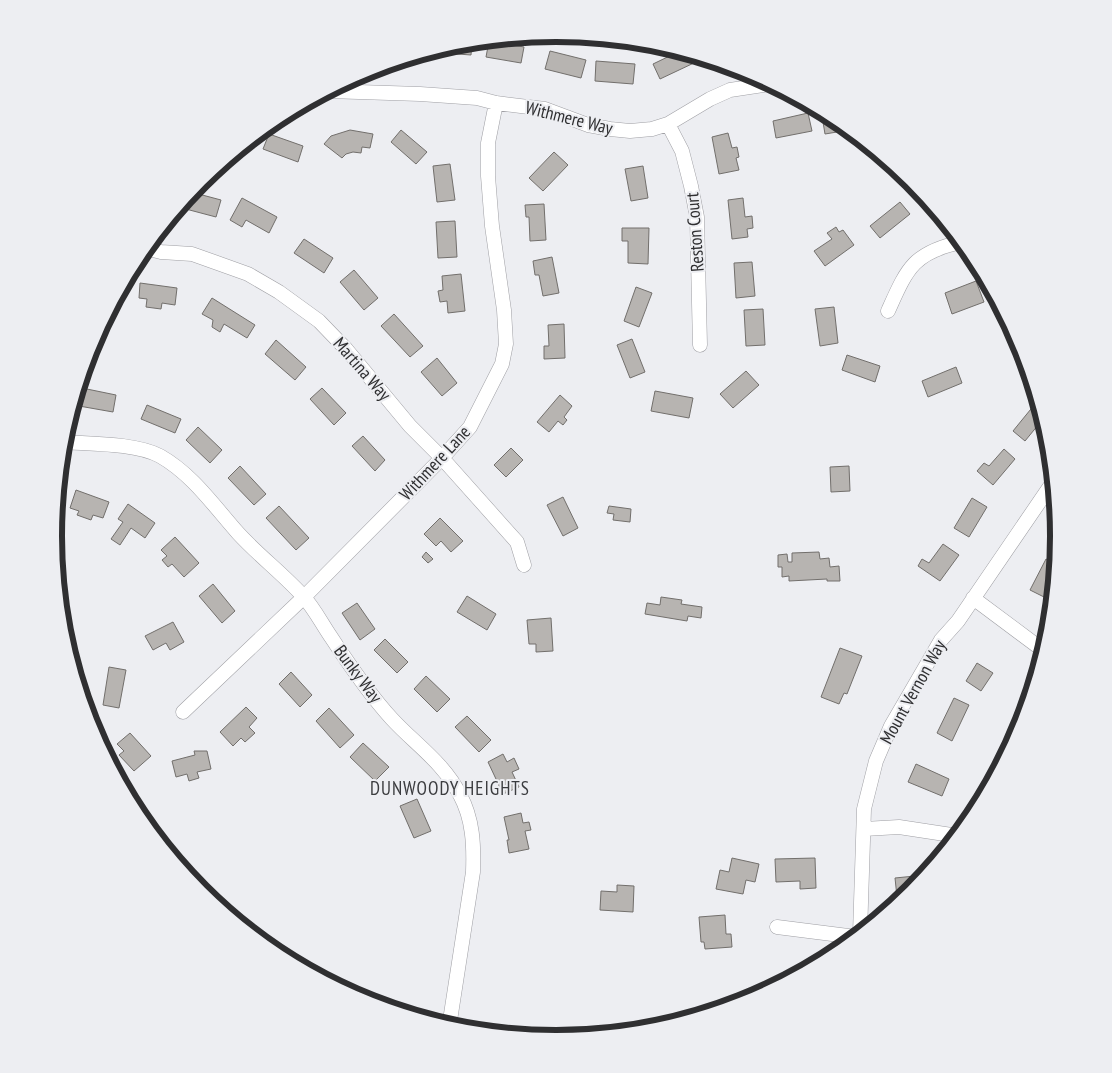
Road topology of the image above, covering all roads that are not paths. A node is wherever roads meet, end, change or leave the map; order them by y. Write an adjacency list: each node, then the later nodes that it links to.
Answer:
1 (758, 86): 4 (street, Withmere Way)
2 (341, 91): 3 (street, Withmere Way)
3 (496, 103): 4 (street, Withmere Way); 10 (street, Withmere Lane)
4 (668, 124): 8 (street, Reston Court)
5 (954, 244): 7 (street)
6 (154, 250): 10 (street, Martina Way)
7 (888, 311)
8 (700, 345)
9 (71, 443): 13 (street, Bunky Way)
10 (442, 458): 12 (street, Martina Way); 13 (street, Withmere Lane)
11 (1048, 490): 14 (street, Mount Vernon Way)
12 (524, 565)
13 (304, 597): 16 (street, Withmere Lane); 22 (street, Bunky Way)
14 (974, 598): 15 (street); 17 (street, Mount Vernon Way)
15 (1038, 646)
16 (184, 712)
17 (864, 829): 18 (street); 19 (street, Mount Vernon Way)
18 (950, 835)
19 (860, 925)
20 (777, 927): 21 (street)
21 (846, 936)
22 (449, 1019)

